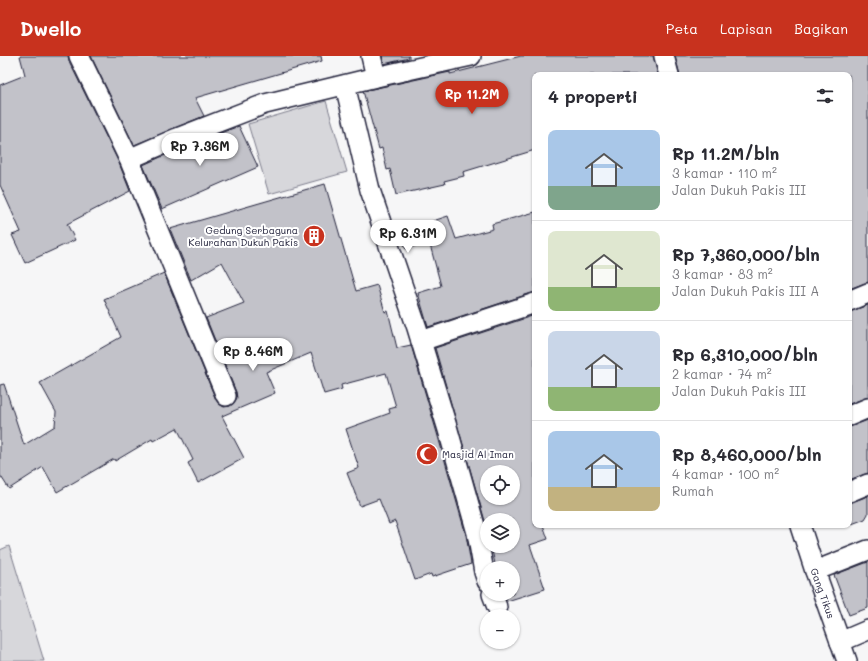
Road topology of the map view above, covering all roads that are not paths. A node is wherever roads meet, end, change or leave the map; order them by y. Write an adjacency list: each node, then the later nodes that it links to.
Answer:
1 (79, 56): 8 (street)
2 (371, 56): 6 (street)
3 (471, 56): 6 (street)
4 (664, 56): 5 (street)
5 (668, 72)
6 (376, 76): 7 (street)
7 (345, 85): 8 (street); 12 (street)
8 (129, 159): 13 (street)
9 (868, 293): 10 (street)
10 (852, 300)
11 (532, 304): 12 (street)
12 (421, 341): 20 (street)
13 (226, 396)
14 (868, 408): 15 (street)
15 (852, 415)
16 (868, 484): 17 (street)
17 (852, 491)
18 (801, 528): 21 (street, Gang Tikus)
19 (868, 550): 21 (street)
20 (482, 561)
21 (815, 571): 23 (street, Gang Tikus)
22 (868, 630): 23 (street)
23 (840, 642): 24 (street, Gang Tikus)
24 (847, 661)

